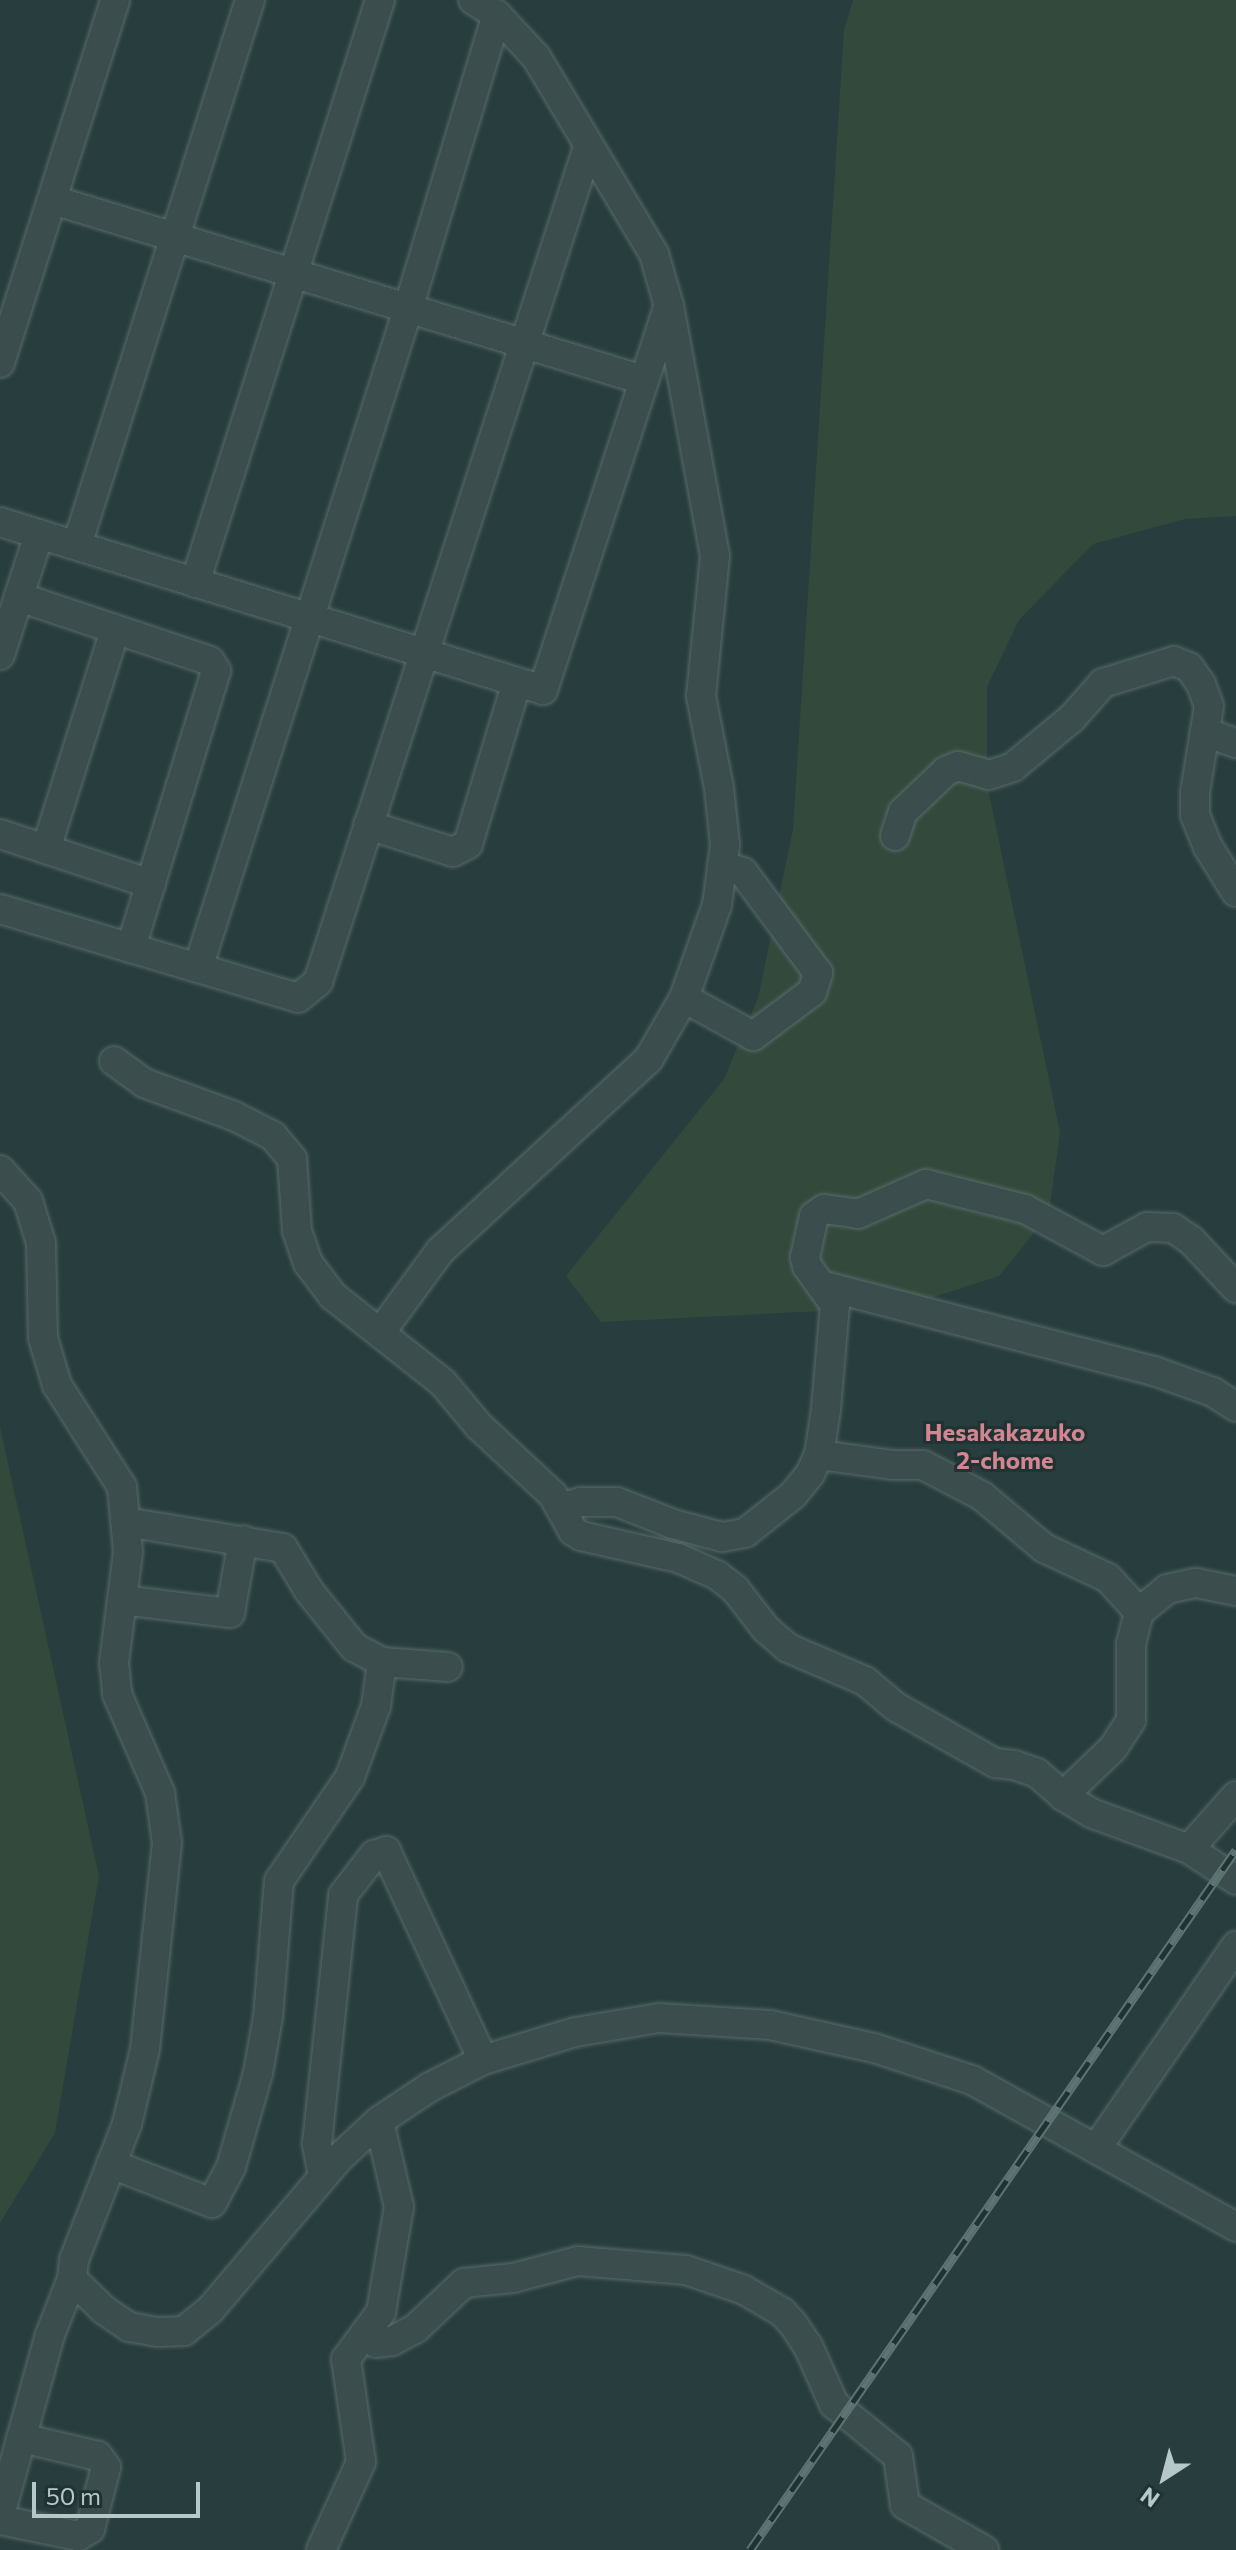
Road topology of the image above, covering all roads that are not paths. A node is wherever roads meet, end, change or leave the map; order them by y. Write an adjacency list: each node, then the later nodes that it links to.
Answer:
1 (115, 0): 7 (street)
2 (250, 0): 8 (street)
3 (380, 0): 9 (street)
4 (473, 0): 5 (street)
5 (497, 15): 6 (street); 11 (street)
6 (588, 147): 10 (street); 12 (street)
7 (53, 200): 8 (street); 13 (street)
8 (176, 235): 9 (street); 17 (street)
9 (293, 272): 11 (street); 18 (street)
10 (669, 306): 14 (street); 31 (street)
11 (408, 309): 12 (street); 20 (street)
12 (525, 346): 14 (street); 22 (street)
13 (0, 363)
14 (643, 380): 24 (street)
15 (0, 522): 16 (street)
16 (39, 534): 17 (street); 19 (street)
17 (77, 545): 18 (street)
18 (195, 583): 20 (street)
19 (19, 597): 21 (street); 23 (street)
20 (309, 618): 22 (street); 36 (street)
21 (115, 630): 30 (street); 32 (street)
22 (423, 653): 24 (street); 27 (street)
23 (0, 655)
24 (517, 682): 27 (street)
25 (1205, 732): 26 (street); 29 (street); 33 (street)
26 (1236, 743)
27 (368, 825): 36 (street)
28 (0, 834): 30 (street)
29 (895, 836)
30 (46, 849): 32 (street)
31 (722, 865): 37 (street); 37 (street)
32 (151, 884): 35 (street)
33 (1236, 892)
34 (0, 909): 35 (street)
35 (131, 948): 36 (street)
36 (198, 968)
37 (684, 998): 42 (street)
38 (114, 1061): 42 (street)
39 (0, 1170): 46 (street)
40 (821, 1285): 41 (street); 43 (street); 44 (street)
41 (1236, 1288)
42 (380, 1333): 45 (street)
43 (1236, 1407)
44 (819, 1455): 45 (street); 50 (street)
45 (561, 1508): 53 (street)
46 (126, 1522): 47 (street); 49 (street)
47 (243, 1540): 49 (street); 51 (street)
48 (1236, 1591): 50 (street)
49 (122, 1600): 61 (street)
50 (1139, 1612): 53 (street)
51 (382, 1662): 52 (street); 61 (street)
52 (448, 1667)
53 (1063, 1796): 55 (street)
54 (1236, 1796): 55 (street)
55 (1189, 1849): 56 (street)
56 (1236, 1880)
57 (1236, 1946): 60 (street)
58 (483, 2060): 59 (street); 60 (street); 62 (street)
59 (379, 2121): 62 (street); 65 (street)
60 (1096, 2149): 63 (street)
61 (111, 2164): 64 (street)
62 (323, 2176): 64 (street)
63 (1236, 2227)
64 (72, 2279): 66 (street)
65 (364, 2335): 68 (street); 69 (street)
66 (21, 2438): 67 (street); 67 (street)
67 (0, 2517)
68 (321, 2550)
69 (984, 2550)

